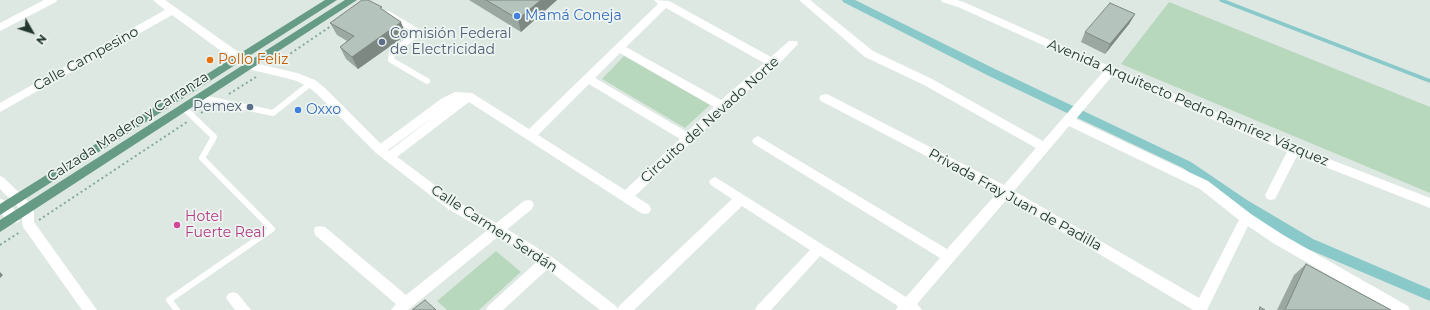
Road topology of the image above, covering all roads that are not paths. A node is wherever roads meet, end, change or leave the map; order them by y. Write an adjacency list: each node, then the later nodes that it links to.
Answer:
1 (52, 0): 10 (street)
2 (158, 0): 8 (street, Calle Carmen Serdán)
3 (332, 0): 13 (main road, Calzada Madero y Carranza)
4 (352, 0): 15 (main road, Calzada Madero y Carranza)
5 (804, 0): 30 (street)
6 (946, 0): 16 (street, Avenida Arquitecto Pedro Ramírez Vázquez)
7 (662, 2): 12 (street); 14 (street)
8 (172, 10): 13 (street, Calle Carmen Serdán); 24 (street, Calle Campesino)
9 (385, 13): 18 (lane)
10 (0, 27)
11 (793, 44): 14 (street, Circuito del Nevado Norte)
12 (620, 48): 17 (street); 23 (street)
13 (240, 59): 15 (street, Calle Carmen Serdán); 39 (main road, Calzada Madero y Carranza)
14 (773, 63): 23 (street, Circuito del Nevado Norte)
15 (252, 66): 19 (street, Calle Carmen Serdán); 21 (main road, Calzada Madero y Carranza)
16 (1110, 71): 26 (street); 31 (street, Avenida Arquitecto Pedro Ramírez Vázquez)
17 (589, 78): 27 (street); 28 (street)
18 (427, 81)
19 (311, 83): 21 (lane); 32 (street, Calle Carmen Serdán)
20 (468, 96): 27 (street); 32 (street); 32 (street)
21 (202, 98): 25 (main road, Calzada Madero y Carranza)
22 (825, 98): 35 (street, Privada Fray Juan de Padilla)
23 (722, 106): 28 (street, Circuito del Nevado Norte)
24 (0, 108)
25 (185, 109): 43 (main road, Calzada Madero y Carranza); 59 (lane)
26 (1069, 118): 30 (street); 46 (street)
27 (530, 135): 37 (street)
28 (688, 138): 37 (street, Circuito del Nevado Norte)
29 (758, 141): 52 (street)
30 (1044, 147): 35 (street)
31 (1294, 150): 36 (street); 40 (street, Avenida Arquitecto Pedro Ramírez Vázquez)
32 (384, 153): 49 (street, Calle Carmen Serdán)
33 (0, 181): 39 (street)
34 (715, 182): 38 (street)
35 (1006, 192): 52 (street); 57 (street, Privada Fray Juan de Padilla)
36 (1271, 195)
37 (627, 196): 44 (street)
38 (741, 198): 51 (street); 63 (street)
39 (18, 199): 42 (main road, Calzada Madero y Carranza); 43 (street)
40 (1430, 203)
41 (528, 206): 49 (street)
42 (1, 207): 45 (street)
43 (28, 209): 45 (main road, Calzada Madero y Carranza); 47 (street)
44 (645, 209)
45 (14, 218): 47 (street); 48 (main road, Calzada Madero y Carranza)
46 (1246, 218): 57 (street); 65 (street)
47 (29, 224): 58 (street)
48 (0, 227)
49 (497, 230): 53 (street, Calle Carmen Serdán); 55 (street)
50 (320, 231): 55 (street)
51 (819, 249): 56 (street); 64 (street)
52 (949, 257): 56 (street)
53 (547, 261): 61 (street); 62 (street, Calle Carmen Serdán)
54 (233, 298): 60 (street)
55 (402, 307)
56 (908, 308)
57 (1200, 309)
58 (90, 310)
59 (177, 310)
60 (244, 310)
61 (493, 310)
62 (612, 310)
63 (624, 310)
64 (762, 310)
65 (1403, 310)

